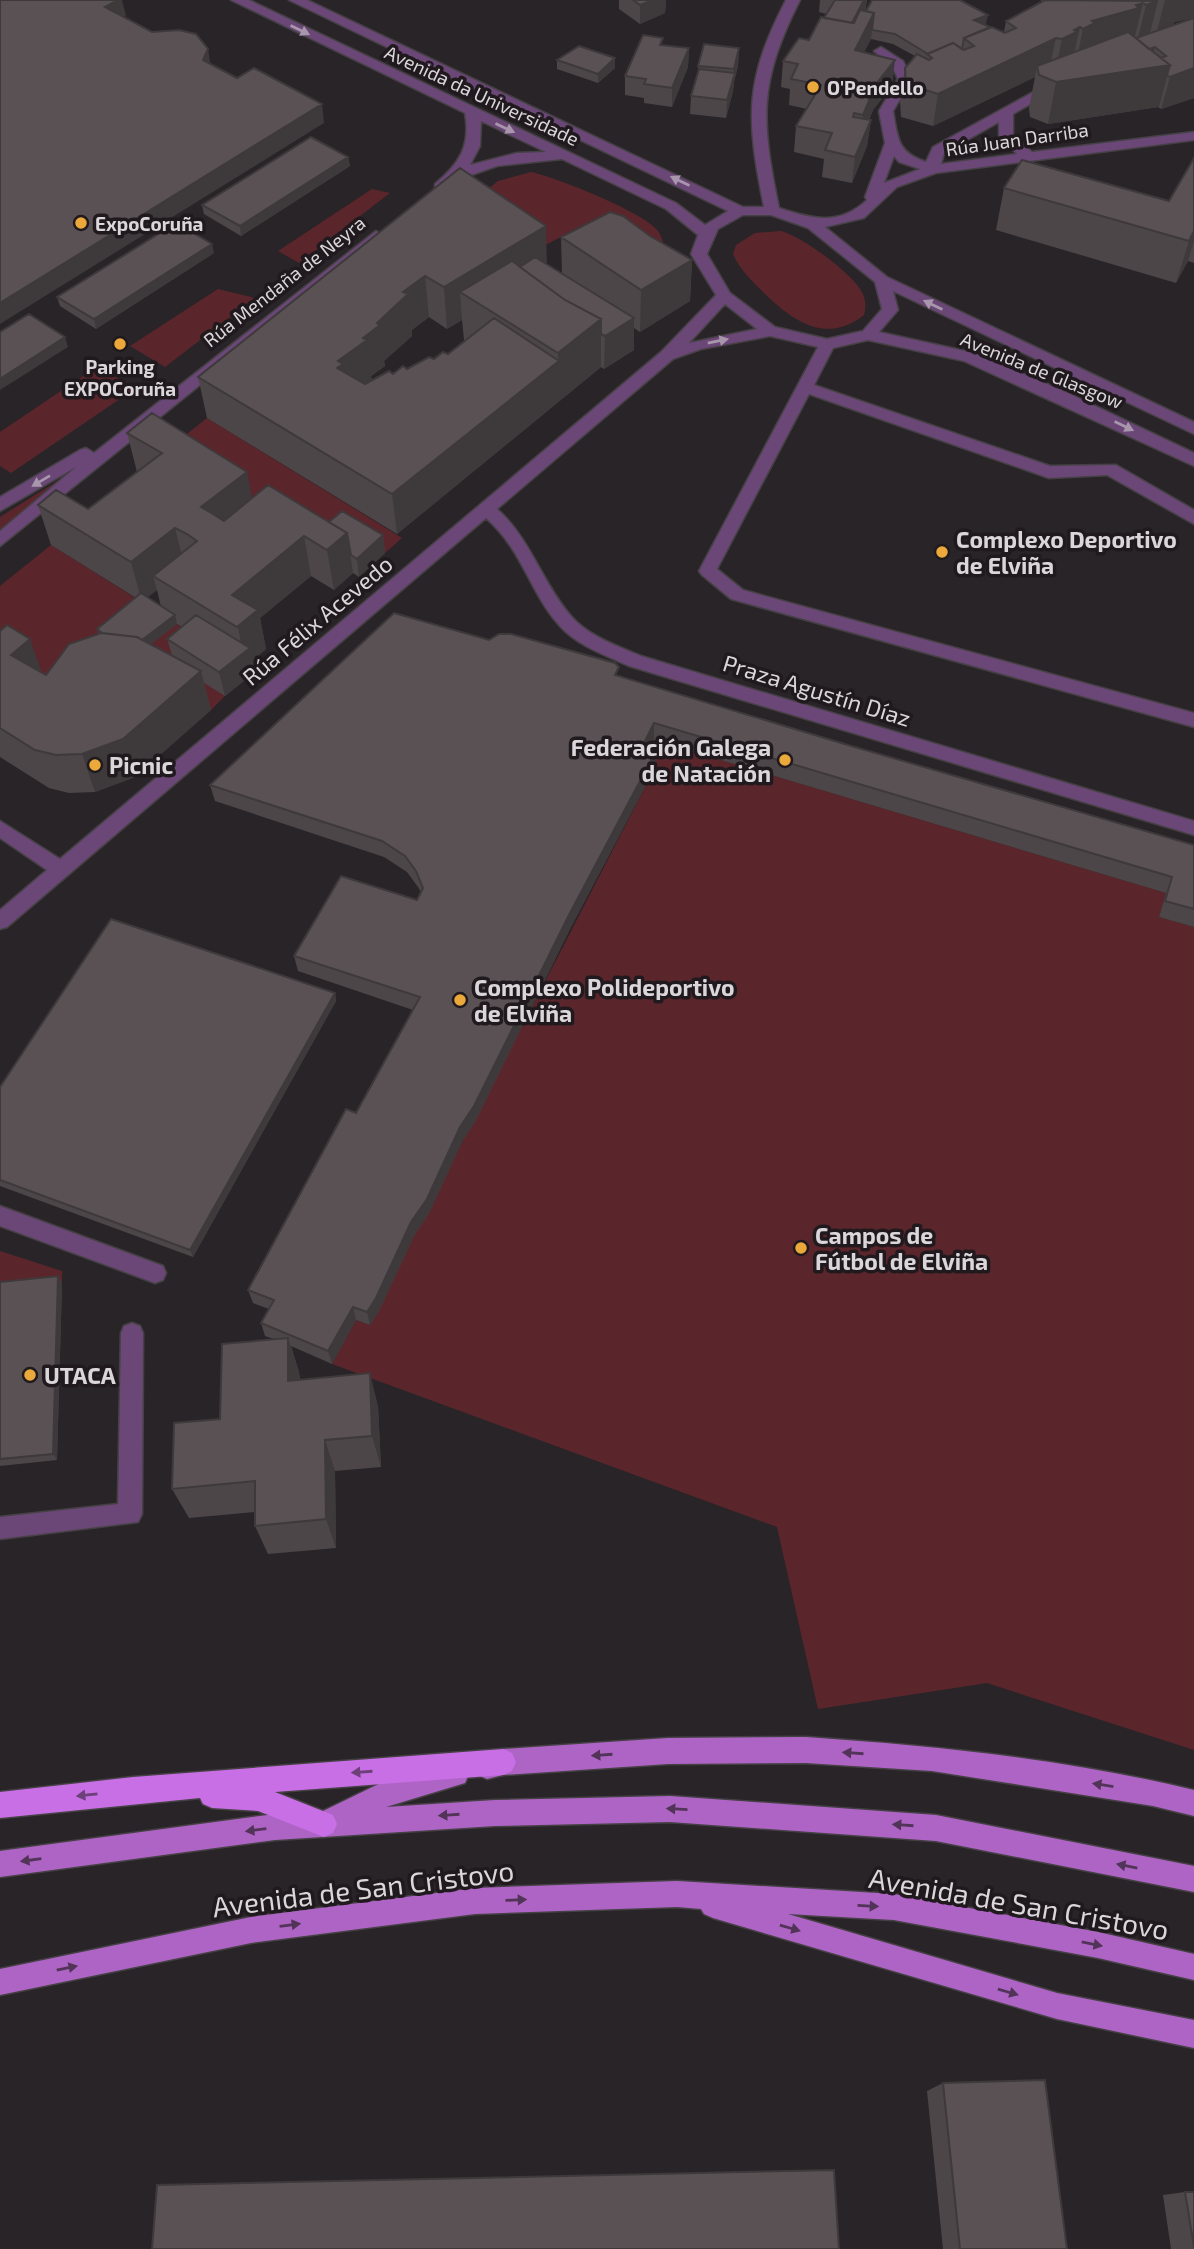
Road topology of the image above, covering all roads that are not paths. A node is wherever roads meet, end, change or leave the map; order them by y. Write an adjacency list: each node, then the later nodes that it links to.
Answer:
1 (238, 0): 6 (street, Avenida da Universidade, one-way to 6)
2 (296, 0): 15 (street, Avenida da Universidade, one-way to 2)
3 (793, 0): 16 (street)
4 (881, 51): 9 (street)
5 (1072, 77): 7 (street)
6 (472, 112): 11 (street, Avenida da Universidade, one-way to 11); 13 (street)
7 (1006, 113): 10 (street); 12 (street)
8 (1194, 136): 10 (street, Rúa Juan Darriba)
9 (891, 143): 12 (street); 17 (street)
10 (1028, 156): 12 (street, Rúa Juan Darriba)
11 (570, 159): 13 (street); 20 (street, Avenida da Universidade)
12 (934, 169): 17 (street, Rúa Juan Darriba)
13 (453, 177): 14 (street)
14 (428, 196)
15 (741, 211): 16 (street); 20 (street)
16 (772, 211): 18 (street)
17 (863, 211): 18 (street, Rúa Juan Darriba); 21 (street)
18 (813, 225): 21 (street, Avenida de Glasgow)
19 (386, 228): 29 (street, Rúa Mendaña de Neyra)
20 (705, 233): 23 (street)
21 (858, 258): 22 (street, Avenida de Glasgow)
22 (882, 280): 25 (street); 30 (street, Avenida de Glasgow, one-way to 22)
23 (724, 296): 24 (street); 27 (street, Rúa Félix Acevedo)
24 (770, 331): 26 (street); 27 (street, Rúa Félix Acevedo, one-way to 24)
25 (868, 335): 26 (street); 31 (street, Avenida de Glasgow, one-way to 31)
26 (827, 344): 28 (street)
27 (667, 356): 33 (street, Rúa Félix Acevedo)
28 (804, 387): 34 (street); 36 (street)
29 (142, 421): 32 (street, Rúa Mendaña de Neyra, one-way to 32); 35 (street, Rúa Mendaña de Neyra)
30 (1194, 429)
31 (1194, 460)
32 (0, 505)
33 (486, 509): 38 (street, Praza Agustín Díaz); 39 (street, Rúa Félix Acevedo)
34 (1194, 518)
35 (0, 540)
36 (1194, 720)
37 (0, 828): 39 (street)
38 (1194, 828)
39 (59, 868): 40 (street, Rúa Félix Acevedo)
40 (0, 921)
41 (0, 1216): 42 (street)
42 (155, 1272)
43 (132, 1333): 44 (street)
44 (0, 1528)
45 (503, 1762): 46 (highway, one-way to 46); 47 (main road, one-way to 45); 49 (main road)
46 (133, 1790): 48 (highway, one-way to 48); 49 (highway)
47 (1194, 1803)
48 (0, 1805)
49 (324, 1824): 50 (main road, one-way to 50); 51 (main road, one-way to 49)
50 (0, 1864)
51 (1194, 1879)
52 (677, 1894): 53 (main road, Avenida de San Cristovo, one-way to 53); 54 (main road, Avenida de San Cristovo, one-way to 52); 55 (main road, one-way to 55)
53 (1194, 1967)
54 (0, 1982)
55 (1194, 2034)

